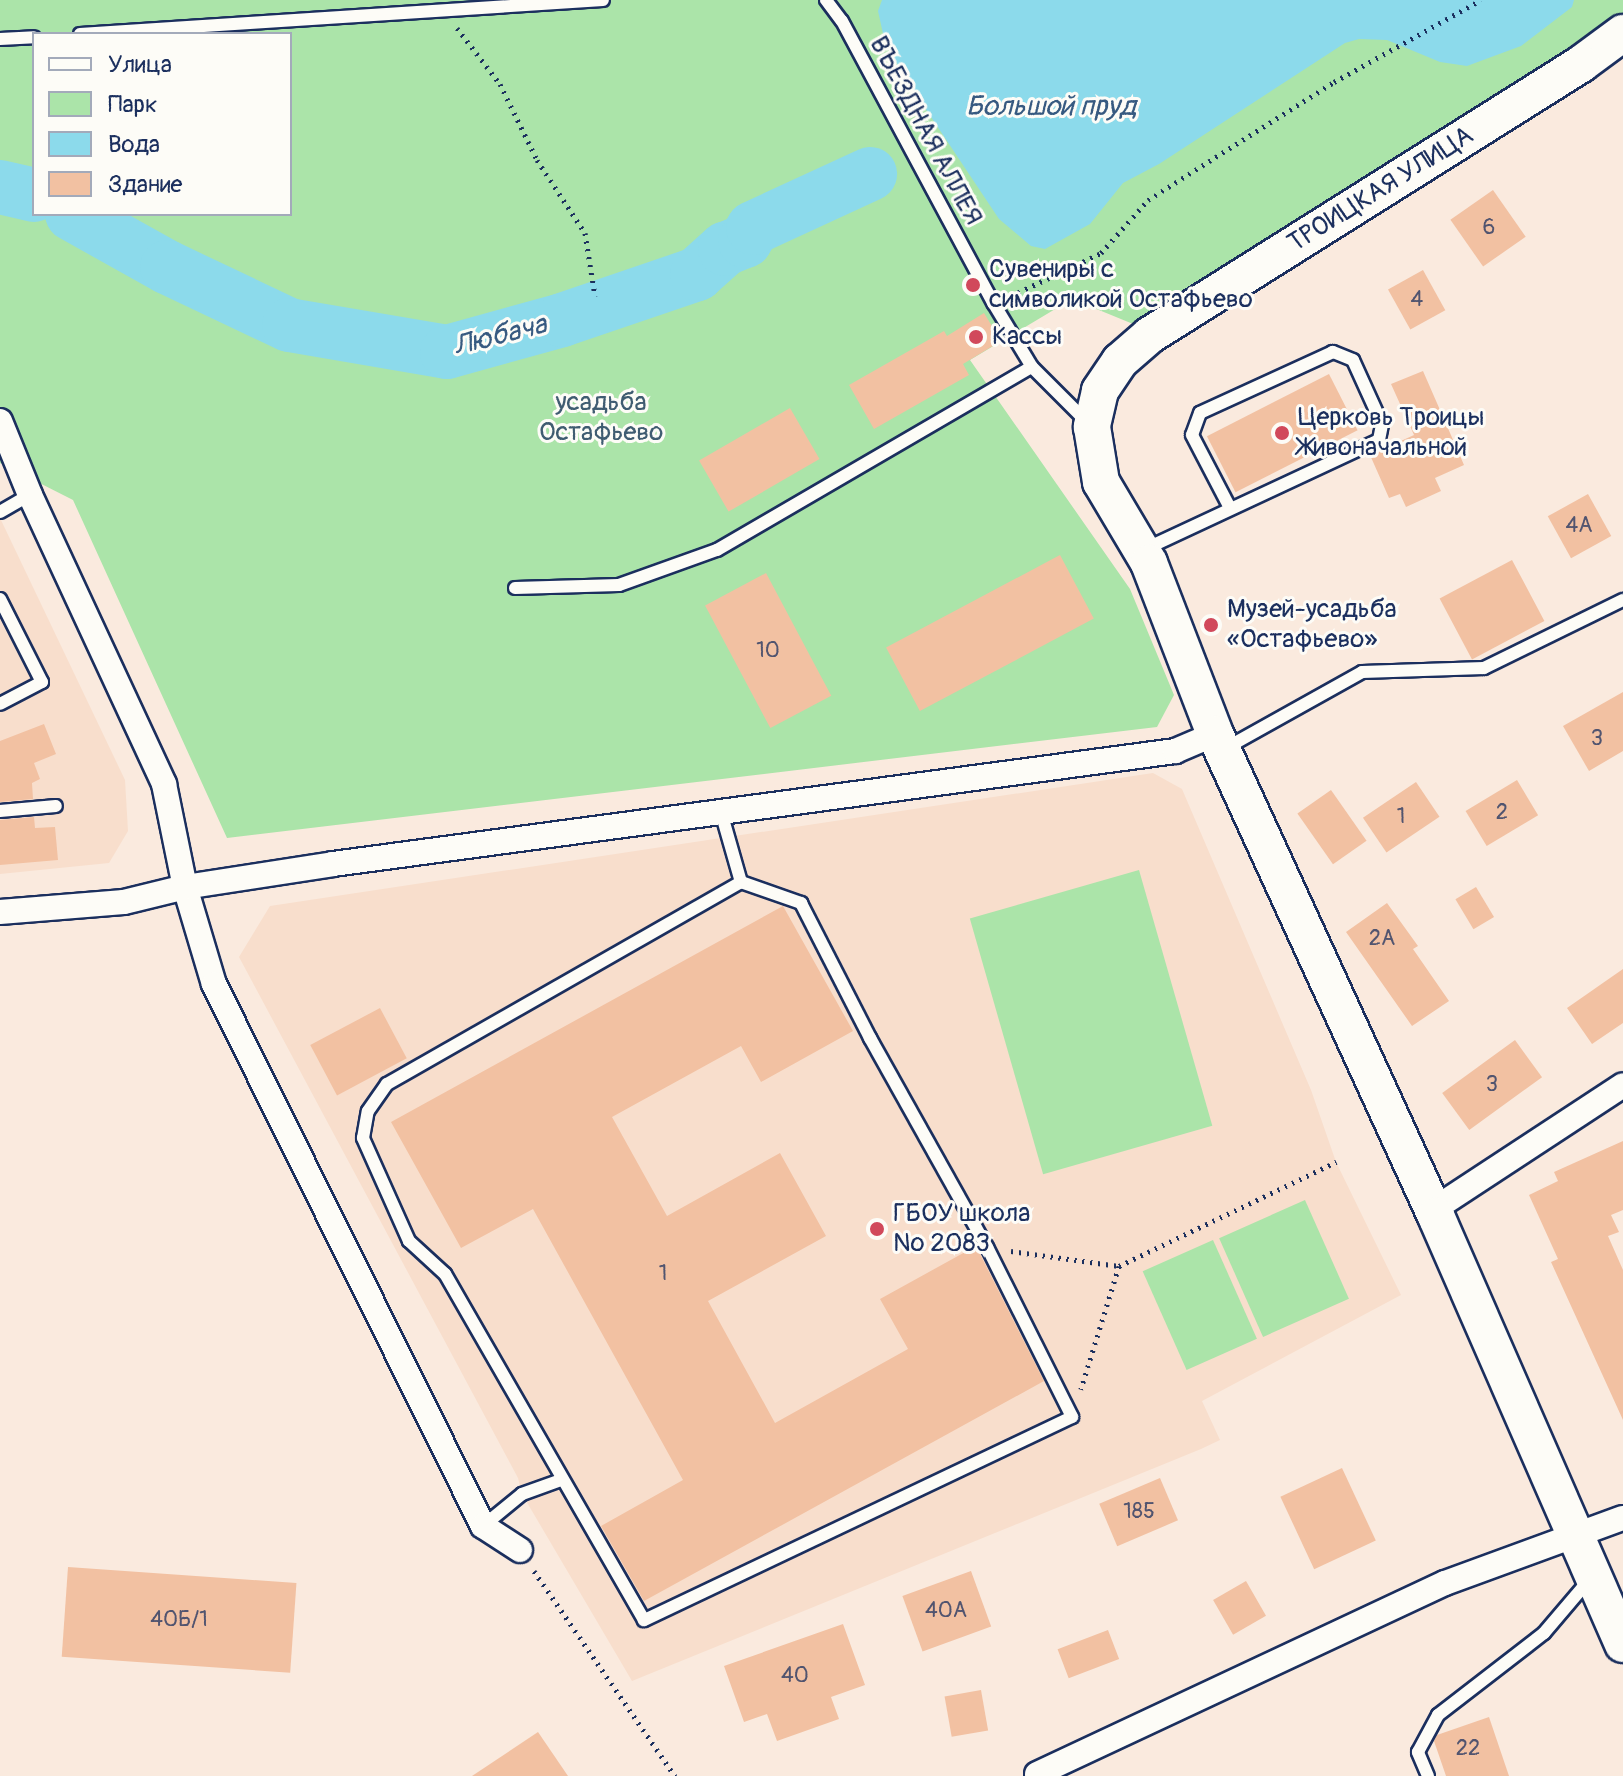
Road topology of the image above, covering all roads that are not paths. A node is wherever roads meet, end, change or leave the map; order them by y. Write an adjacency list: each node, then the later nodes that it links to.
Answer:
1 (603, 0): 3 (lane)
2 (826, 0): 7 (lane, ВЪЕЗДНАЯ АЛЛЕЯ)
3 (112, 32)
4 (1623, 33): 9 (street, ТРОИЦКАЯ УЛИЦА)
5 (32, 37): 6 (lane)
6 (0, 39)
7 (1032, 367): 9 (lane, ВЪЕЗДНАЯ АЛЛЕЯ); 14 (lane)
8 (0, 421): 10 (street)
9 (1092, 427): 13 (street)
10 (30, 495): 12 (lane); 23 (street)
11 (1230, 508): 11 (lane); 13 (lane)
12 (0, 512)
13 (1142, 551): 18 (street)
14 (515, 588)
15 (1623, 600): 18 (lane)
16 (0, 601): 17 (lane)
17 (0, 704)
18 (1219, 741): 21 (street); 26 (street)
19 (56, 806): 20 (lane)
20 (0, 811)
21 (721, 812): 22 (lane); 23 (street)
22 (741, 882): 27 (lane); 27 (lane)
23 (185, 887): 24 (street); 29 (street)
24 (0, 912)
25 (1623, 1085): 26 (street)
26 (1433, 1210): 30 (street)
27 (561, 1480): 29 (lane)
28 (1623, 1518): 30 (street)
29 (483, 1526): 31 (street)
30 (1575, 1537): 32 (street); 34 (street)
31 (520, 1550)
32 (1592, 1576): 33 (street); 35 (lane)
33 (1623, 1644)
34 (1037, 1774)
35 (1428, 1776)

